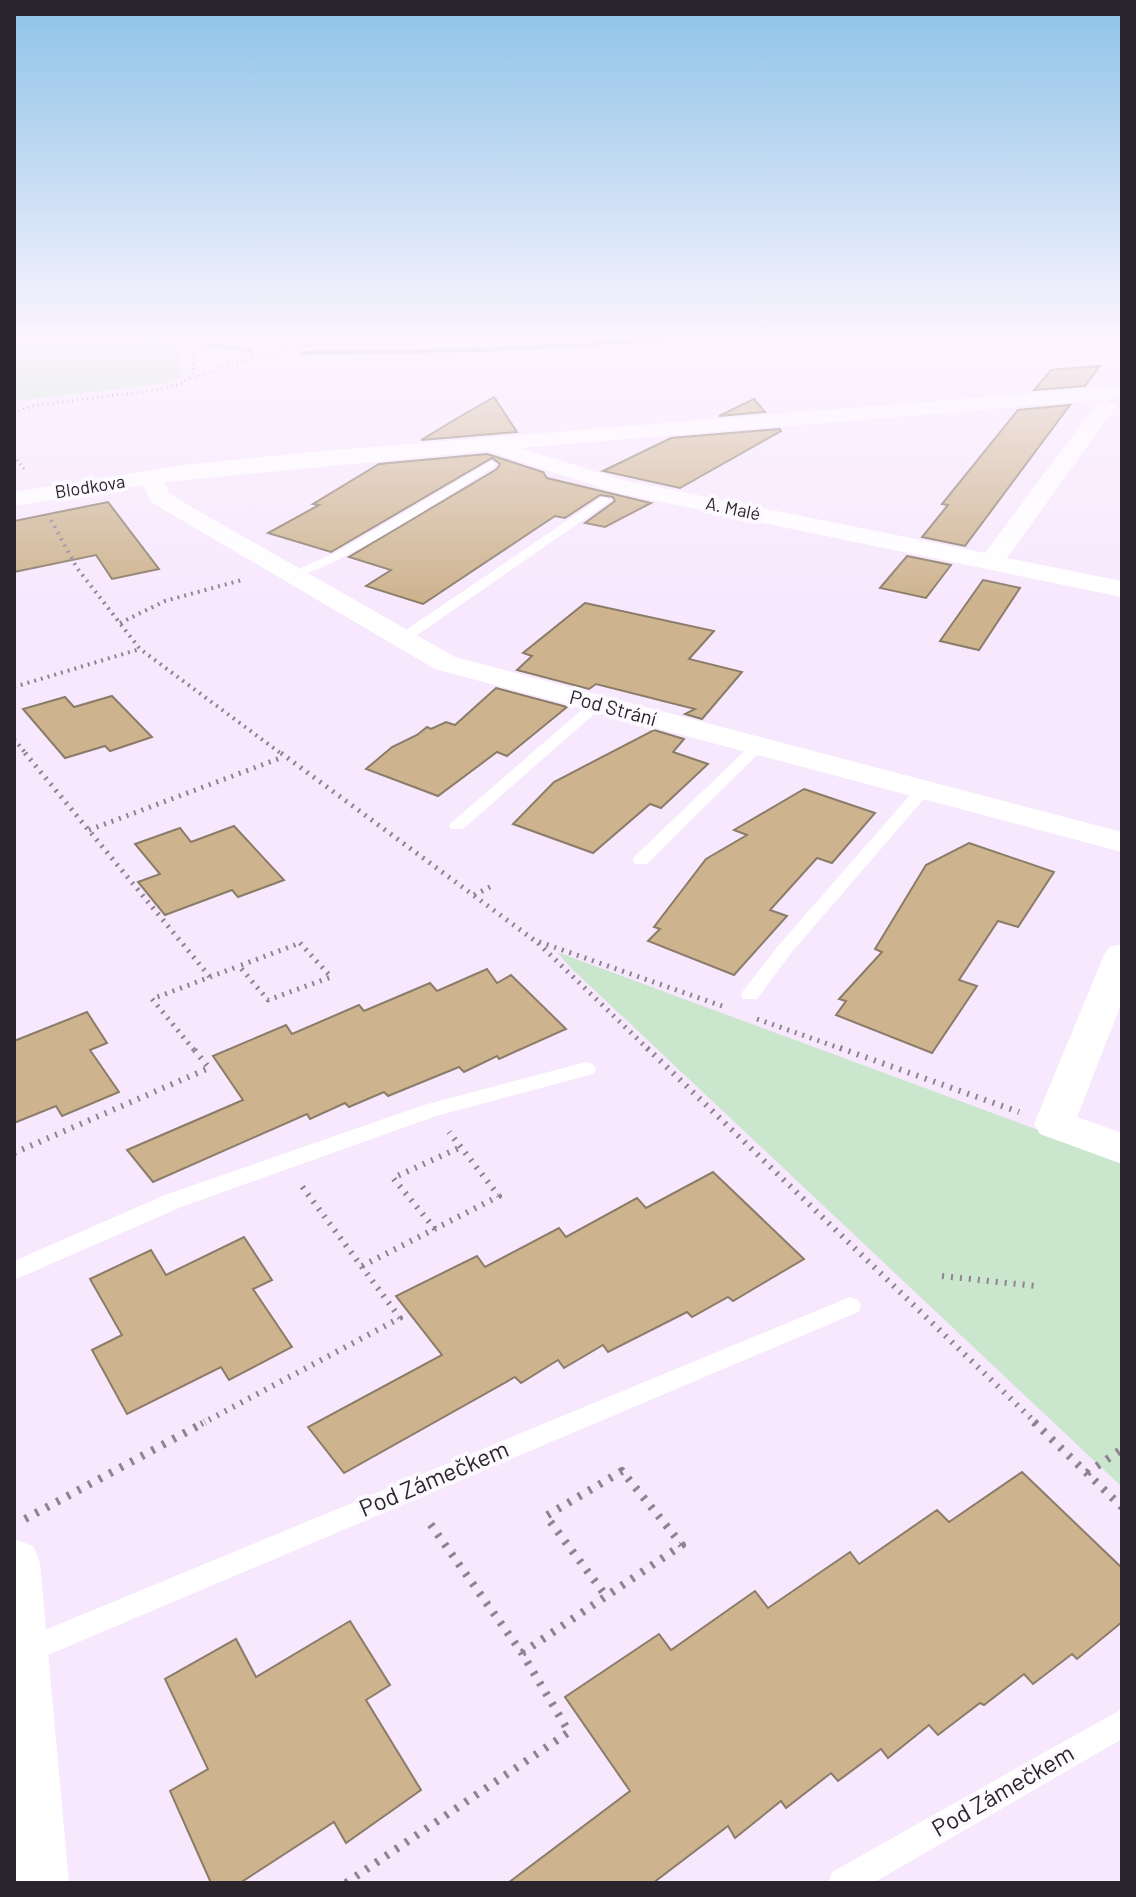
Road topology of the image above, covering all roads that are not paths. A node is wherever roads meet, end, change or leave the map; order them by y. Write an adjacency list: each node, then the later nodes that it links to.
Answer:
1 (782, 425): 3 (street, Blodkova)
2 (1099, 425): 7 (street)
3 (485, 454): 4 (street, Blodkova); 7 (street, A. Malé); 8 (lane)
4 (151, 477): 5 (street, Blodkova); 8 (street, Pod Strání)
5 (14, 499)
6 (606, 500): 10 (lane)
7 (991, 562): 9 (street, A. Malé)
8 (291, 575): 10 (street, Pod Strání)
9 (1122, 589)
10 (402, 639): 11 (street, Pod Strání)
11 (597, 704): 12 (street, Pod Strání); 14 (lane)
12 (758, 746): 13 (street, Pod Strání); 16 (lane)
13 (923, 790): 15 (street, Pod Strání); 18 (lane)
14 (457, 826)
15 (1122, 842)
16 (641, 860)
17 (1122, 955): 20 (street)
18 (750, 995)
19 (586, 1069): 21 (lane)
20 (1122, 1149)
21 (14, 1271)
22 (850, 1306): 24 (lane, Pod Zámečkem)
23 (14, 1563): 24 (street)
24 (19, 1654): 26 (street)
25 (1122, 1723): 27 (lane, Pod Zámečkem)
26 (38, 1883)
27 (843, 1883)

